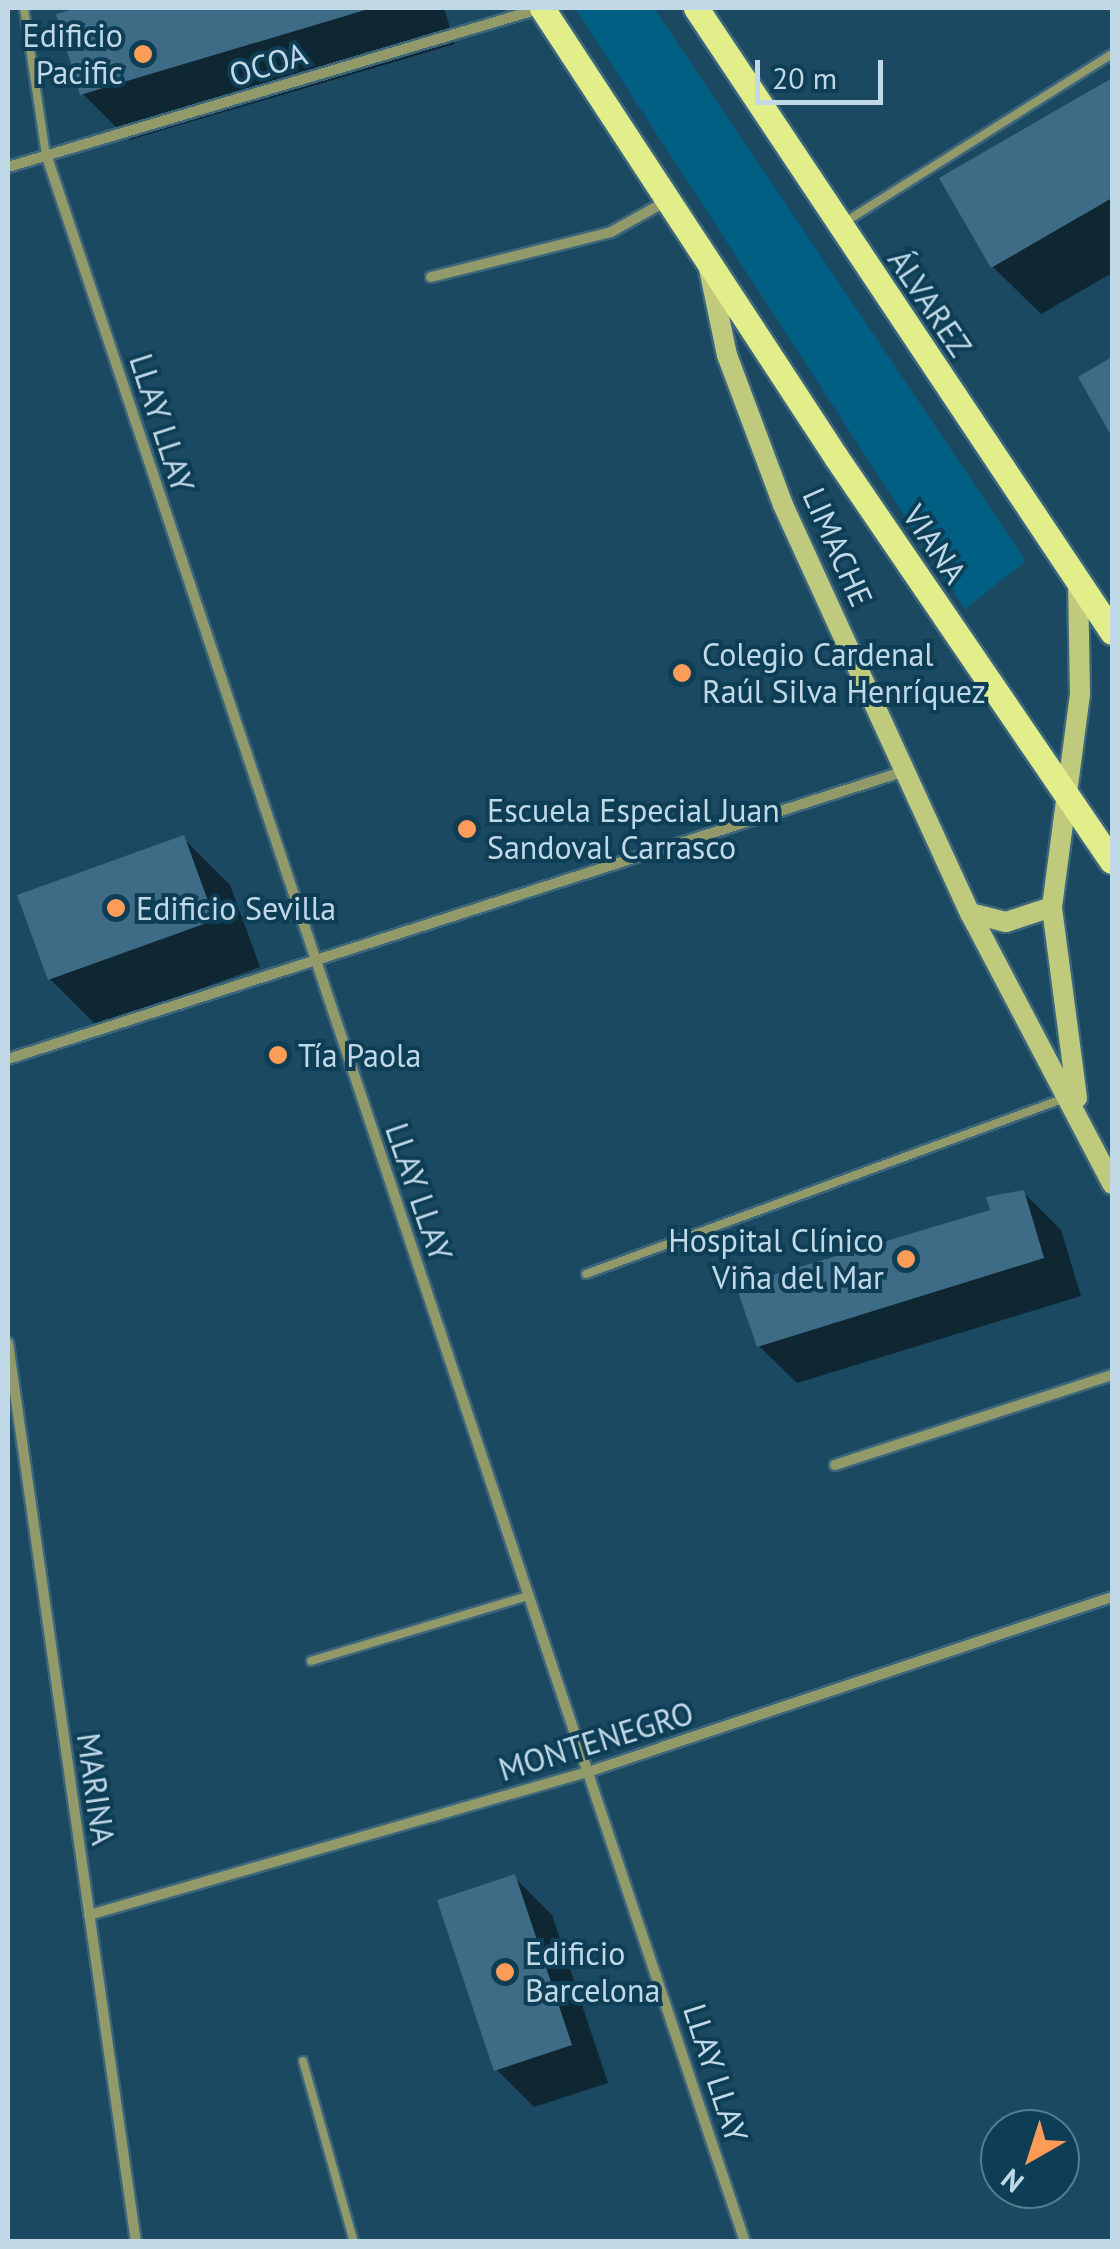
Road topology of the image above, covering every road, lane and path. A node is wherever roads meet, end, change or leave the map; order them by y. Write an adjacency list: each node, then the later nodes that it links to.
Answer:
1 (24, 8): 5 (lane)
2 (542, 8): 5 (street, OCOA); 7 (main road, LIMACHE)
3 (696, 8): 8 (main road, ÁLVAREZ)
4 (1112, 54): 8 (lane)
5 (46, 157): 6 (street, OCOA); 18 (street, LLAY LLAY)
6 (8, 166)
7 (668, 200): 9 (main road, LIMACHE); 10 (street)
8 (838, 226): 11 (main road, ÁLVAREZ)
9 (708, 262): 13 (main road, LIMACHE); 14 (main road, VIANA)
10 (430, 277)
11 (1078, 580): 12 (main road, ÁLVAREZ); 14 (main road, LIMACHE)
12 (1112, 632)
13 (902, 772): 17 (main road, LIMACHE); 18 (street)
14 (1070, 797): 15 (main road, VIANA); 16 (main road, LIMACHE)
15 (1112, 861)
16 (1052, 907): 17 (main road); 21 (main road, LIMACHE)
17 (970, 913): 20 (main road, LIMACHE)
18 (315, 962): 19 (street); 27 (street, LLAY LLAY)
19 (8, 1058)
20 (1070, 1096): 21 (main road, LIMACHE); 23 (lane)
21 (1080, 1115): 22 (main road, LIMACHE)
22 (1112, 1184)
23 (586, 1274)
24 (8, 1343): 31 (street, MARINA)
25 (1112, 1374): 26 (street)
26 (835, 1465)
27 (528, 1596): 29 (lane); 30 (street, LLAY LLAY)
28 (1112, 1597): 30 (street, MONTENEGRO)
29 (312, 1662)
30 (591, 1771): 31 (street, MONTENEGRO); 35 (street, LLAY LLAY)
31 (89, 1916): 33 (street, MARINA)
32 (303, 2061): 34 (lane)
33 (136, 2242)
34 (354, 2242)
35 (744, 2242)

